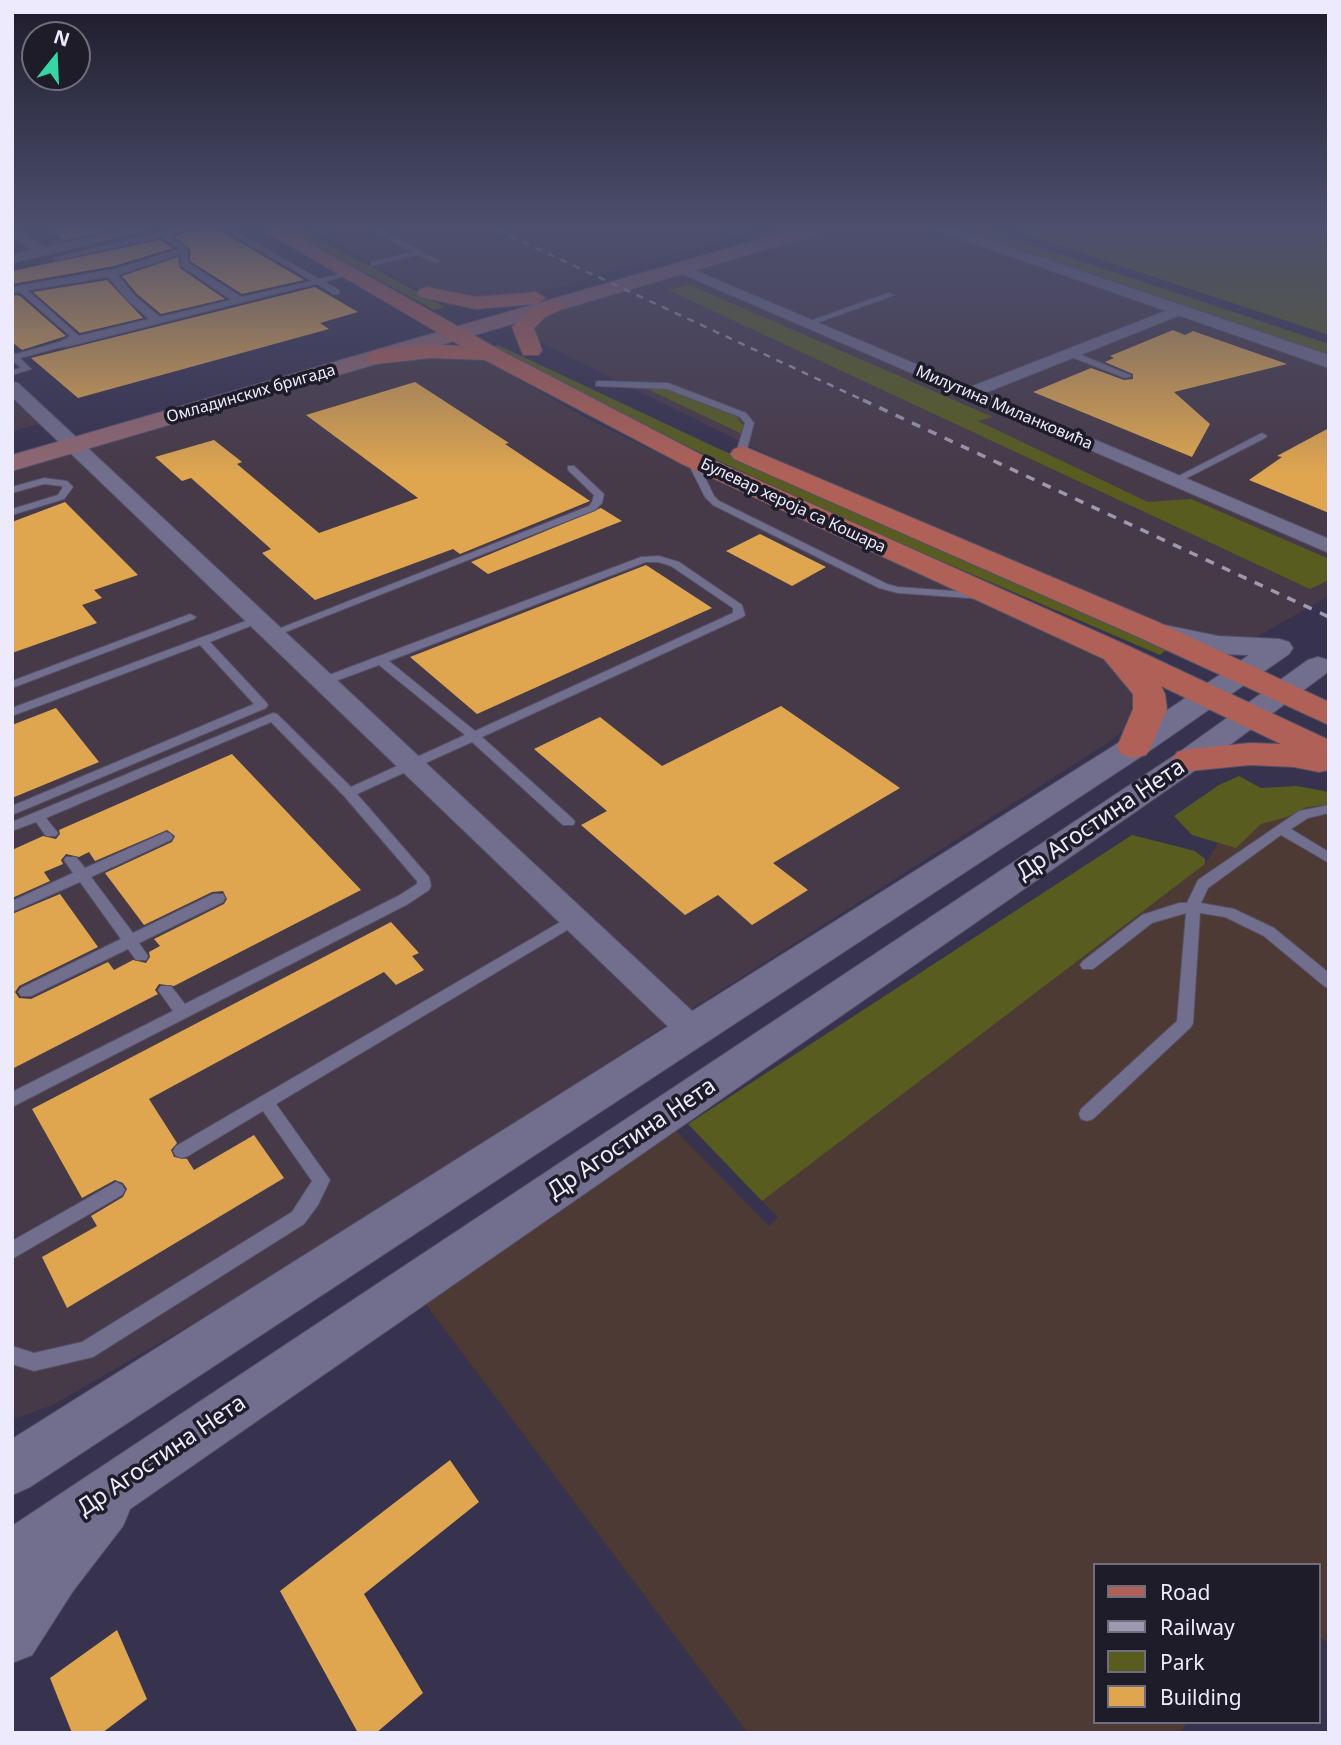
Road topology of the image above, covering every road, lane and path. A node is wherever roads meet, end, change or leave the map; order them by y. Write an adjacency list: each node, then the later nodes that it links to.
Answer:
1 (47, 311): 17 (lane)
2 (147, 311): 13 (street)
3 (190, 311): 13 (street)
4 (403, 311): 19 (main road)
5 (427, 311): 16 (main road, Булевар хероја са Кошара)
6 (461, 311): 14 (main road, Булевар хероја са Кошара)
7 (511, 311): 14 (main road, Омладинских бригада)
8 (539, 311): 18 (main road)
9 (781, 311): 15 (street, Милутина Миланковића)
10 (842, 311): 15 (lane)
11 (1177, 311): 20 (street)
12 (1179, 311): 23 (street)
13 (157, 320): 17 (street)
14 (478, 321): 16 (main road, Омладинских бригада); 18 (main road, Булевар хероја са Кошара)
15 (808, 323): 30 (street, Милутина Миланковића)
16 (447, 330): 19 (main road, Омладинских бригада); 22 (main road, Булевар хероја са Кошара)
17 (66, 343): 21 (lane)
18 (531, 350): 27 (main road, Булевар хероја са Кошара)
19 (368, 352): 22 (main road); 33 (main road, Омладинских бригада)
20 (1069, 353): 28 (lane); 30 (street)
21 (13, 356): 25 (lane)
22 (494, 356): 46 (main road, Булевар хероја са Кошара)
23 (1329, 362)
24 (39, 366): 25 (lane)
25 (27, 369): 26 (lane)
26 (12, 373)
27 (577, 373): 31 (main road, Булевар хероја са Кошара); 35 (lane)
28 (1128, 376)
29 (12, 387): 33 (street)
30 (969, 393): 38 (street, Милутина Миланковића)
31 (681, 424)
32 (1262, 436): 38 (lane)
33 (69, 439): 34 (main road, Омладинских бригада); 36 (main road, Омладинских бригада); 43 (street)
34 (12, 447)
35 (729, 447): 44 (main road, Булевар хероја са Кошара)
36 (12, 463)
37 (571, 468): 43 (lane)
38 (1174, 481): 41 (street, Милутина Миланковића)
39 (12, 490): 40 (lane)
40 (12, 512)
41 (1329, 547)
42 (190, 617): 51 (lane)
43 (267, 626): 45 (lane); 50 (street)
44 (1147, 629): 49 (main road, Булевар хероја са Кошара); 49 (street, Др Агостина Нета)
45 (202, 640): 54 (lane); 65 (lane)
46 (1111, 650): 53 (main road, Булевар хероја са Кошара); 58 (main road)
47 (381, 660): 50 (lane); 57 (lane); 57 (lane)
48 (1318, 666): 52 (street, Др Агостина Нета)
49 (1242, 674): 52 (main road, Булевар хероја са Кошара); 53 (street, Др Агостина Нета)
50 (325, 681): 61 (street)
51 (12, 685)
52 (1282, 693): 55 (main road, Булевар хероја са Кошара); 56 (street, Др Агостина Нета)
53 (1210, 696): 56 (main road, Булевар хероја са Кошара); 58 (street, Др Агостина Нета)
54 (12, 712)
55 (1329, 715)
56 (1250, 716): 59 (main road, Булевар хероја са Кошара); 60 (street, Др Агостина Нета)
57 (472, 735): 61 (lane); 67 (lane)
58 (1134, 747): 86 (street, Др Агостина Нета)
59 (1329, 754)
60 (1189, 760): 62 (main road); 97 (street, Др Агостина Нета)
61 (411, 763): 63 (lane); 78 (street)
62 (1329, 764)
63 (349, 793): 66 (lane); 85 (lane)
64 (1329, 809): 69 (lane)
65 (12, 811)
66 (38, 816): 68 (lane); 70 (lane)
67 (568, 822)
68 (12, 827)
69 (1281, 829): 72 (lane); 77 (lane)
70 (51, 833)
71 (166, 837): 74 (lane)
72 (1329, 858)
73 (71, 860): 74 (lane)
74 (82, 875): 76 (lane); 79 (lane)
75 (218, 898): 79 (lane)
76 (12, 907)
77 (1194, 907): 81 (lane); 82 (lane); 89 (lane)
78 (575, 919): 86 (street); 88 (lane)
79 (130, 941): 80 (lane); 84 (lane)
80 (141, 956)
81 (1088, 965)
82 (1329, 982)
83 (166, 990): 85 (lane)
84 (26, 992)
85 (183, 1013): 87 (lane)
86 (693, 1031): 94 (street, Др Агостина Нета)
87 (12, 1100)
88 (265, 1101): 90 (lane); 93 (lane)
89 (1087, 1114)
90 (182, 1150)
91 (116, 1189): 92 (lane)
92 (12, 1251)
93 (12, 1355)
94 (86, 1421): 95 (street); 96 (street, Др Агостина Нета)
95 (12, 1439)
96 (12, 1469)
97 (123, 1482): 98 (street, Др Агостина Нета); 99 (street)
98 (12, 1558)
99 (12, 1635)

